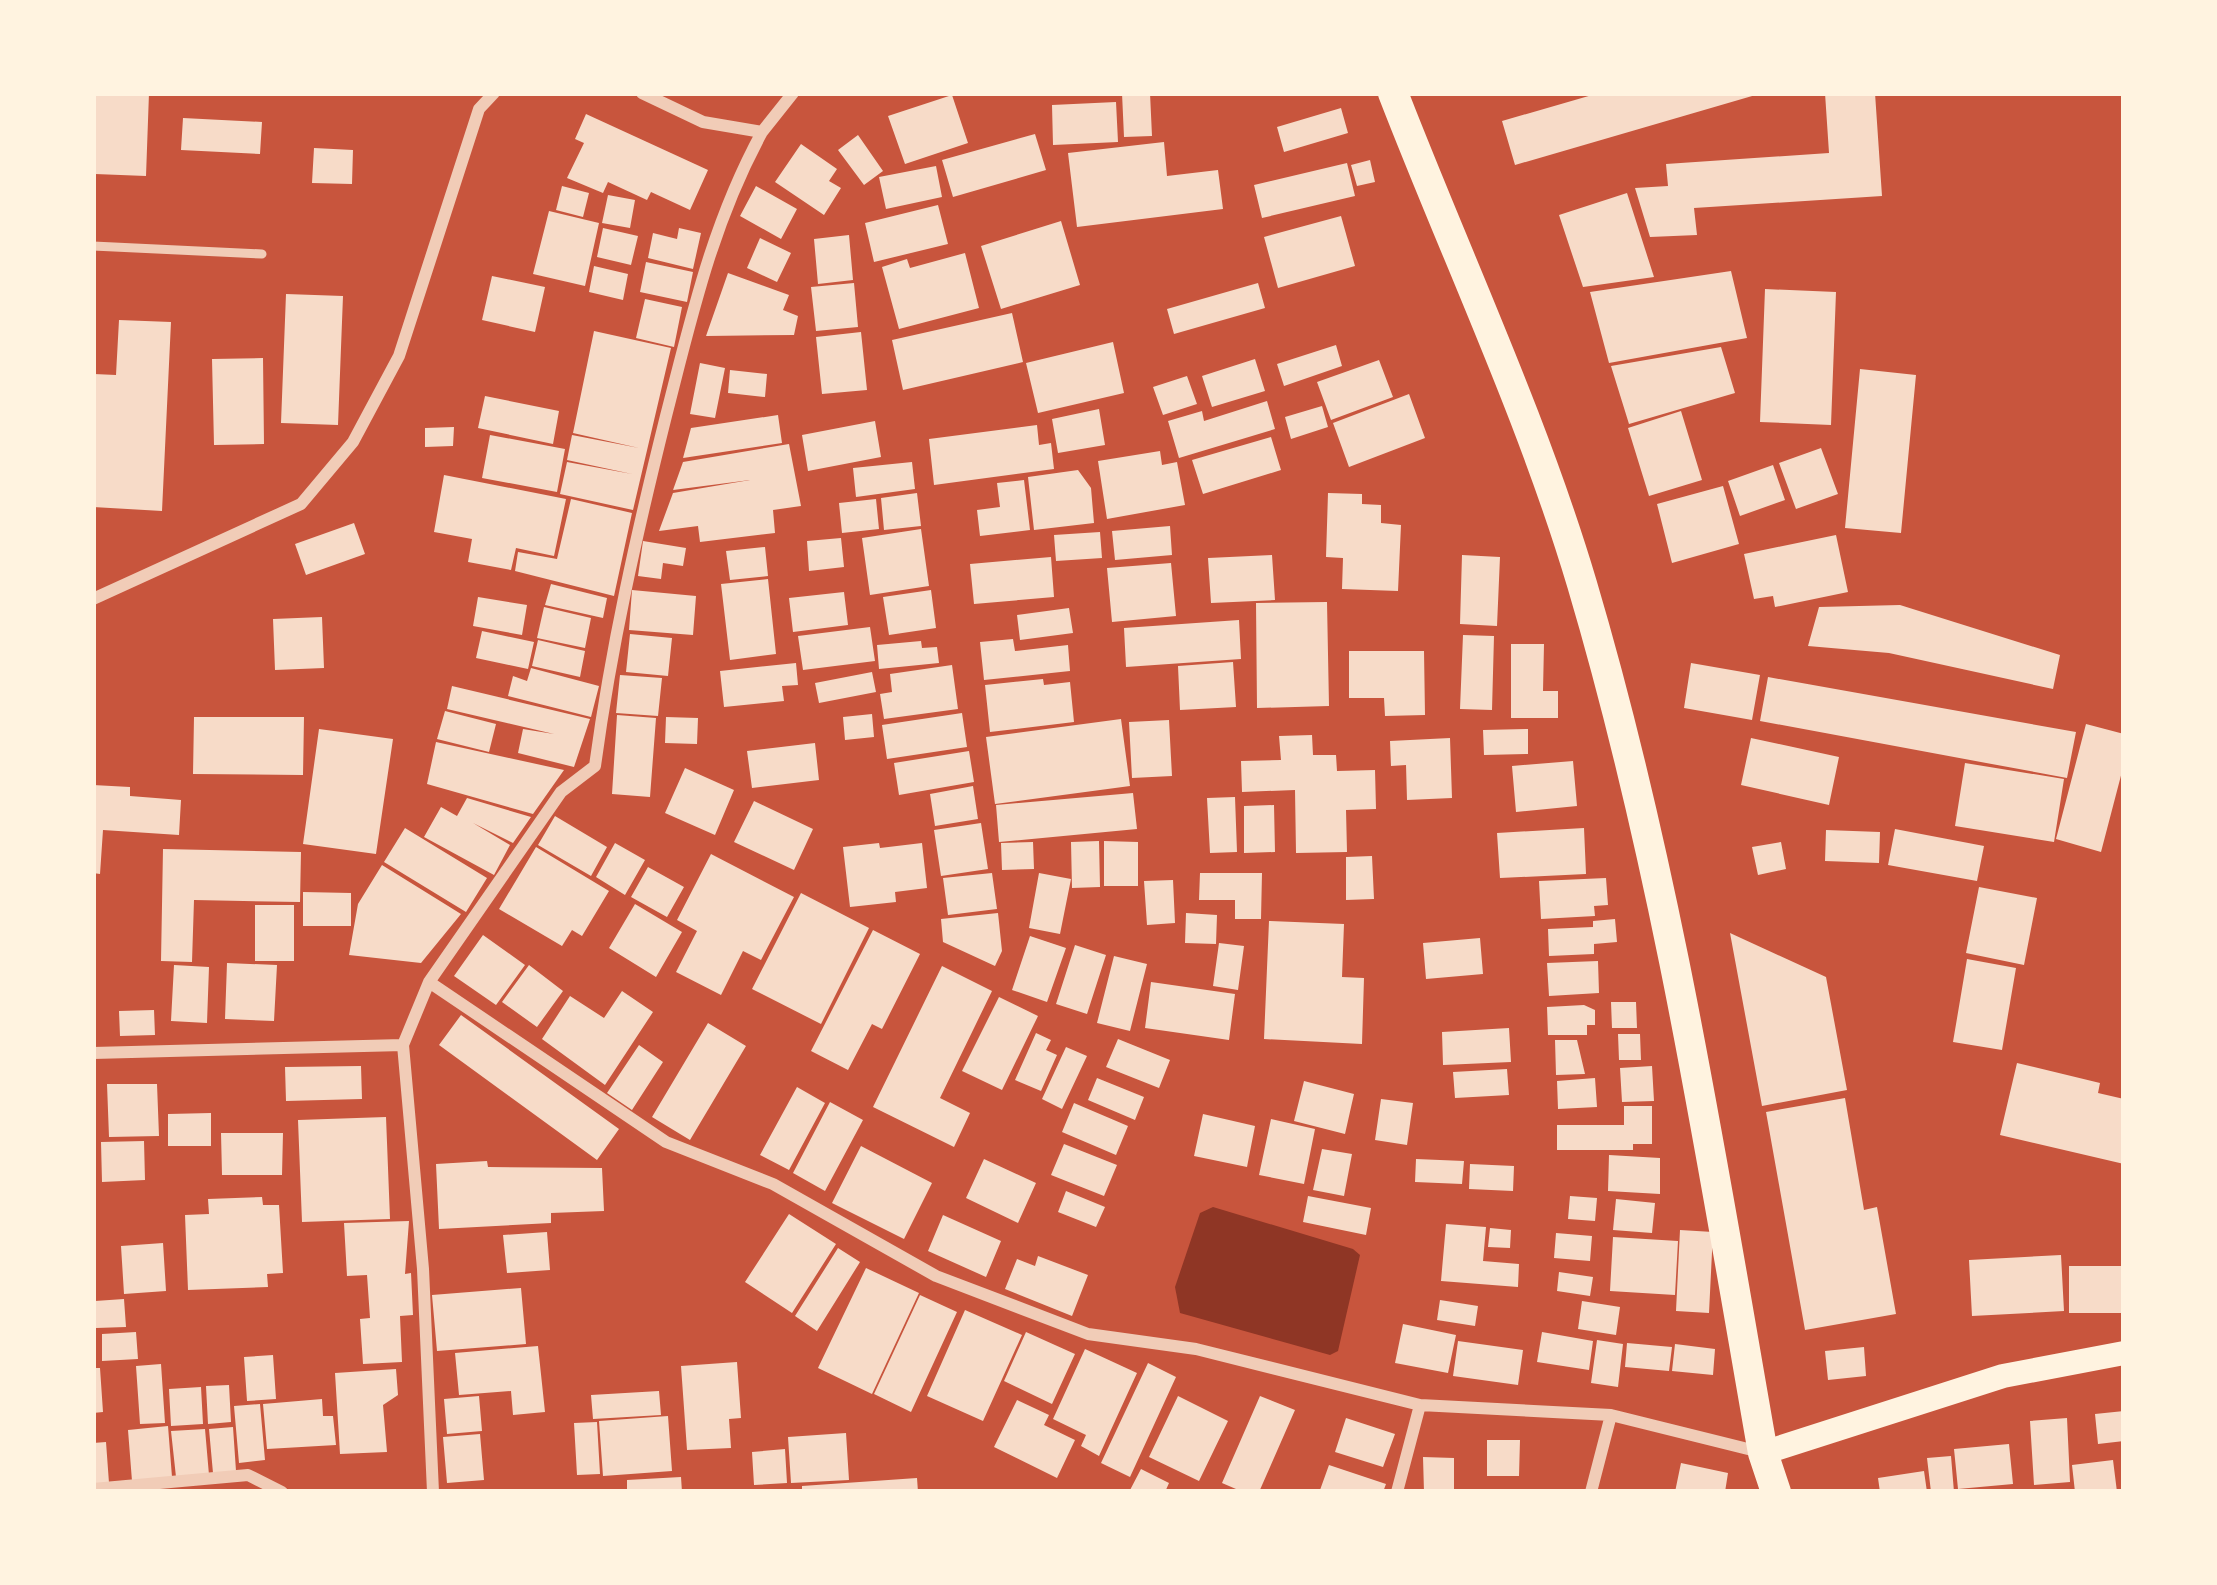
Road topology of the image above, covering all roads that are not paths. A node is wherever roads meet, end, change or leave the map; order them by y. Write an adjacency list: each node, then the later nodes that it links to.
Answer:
1 (494, 93): 8 (street)
2 (642, 93): 5 (street)
3 (793, 93): 5 (street)
4 (1393, 93): 15 (main road)
5 (762, 132): 9 (street)
6 (93, 246): 7 (lane)
7 (262, 254)
8 (93, 599)
9 (429, 982): 10 (street); 13 (street)
10 (403, 1045): 11 (street); 17 (street)
11 (93, 1053)
12 (2124, 1353): 15 (main road)
13 (1420, 1405): 14 (street); 20 (street)
14 (1611, 1415): 15 (street); 21 (street)
15 (1763, 1453): 22 (main road)
16 (93, 1489): 18 (street)
17 (433, 1491): 19 (street)
18 (281, 1492)
19 (420, 1492)
20 (1397, 1492)
21 (1591, 1492)
22 (1776, 1492)

